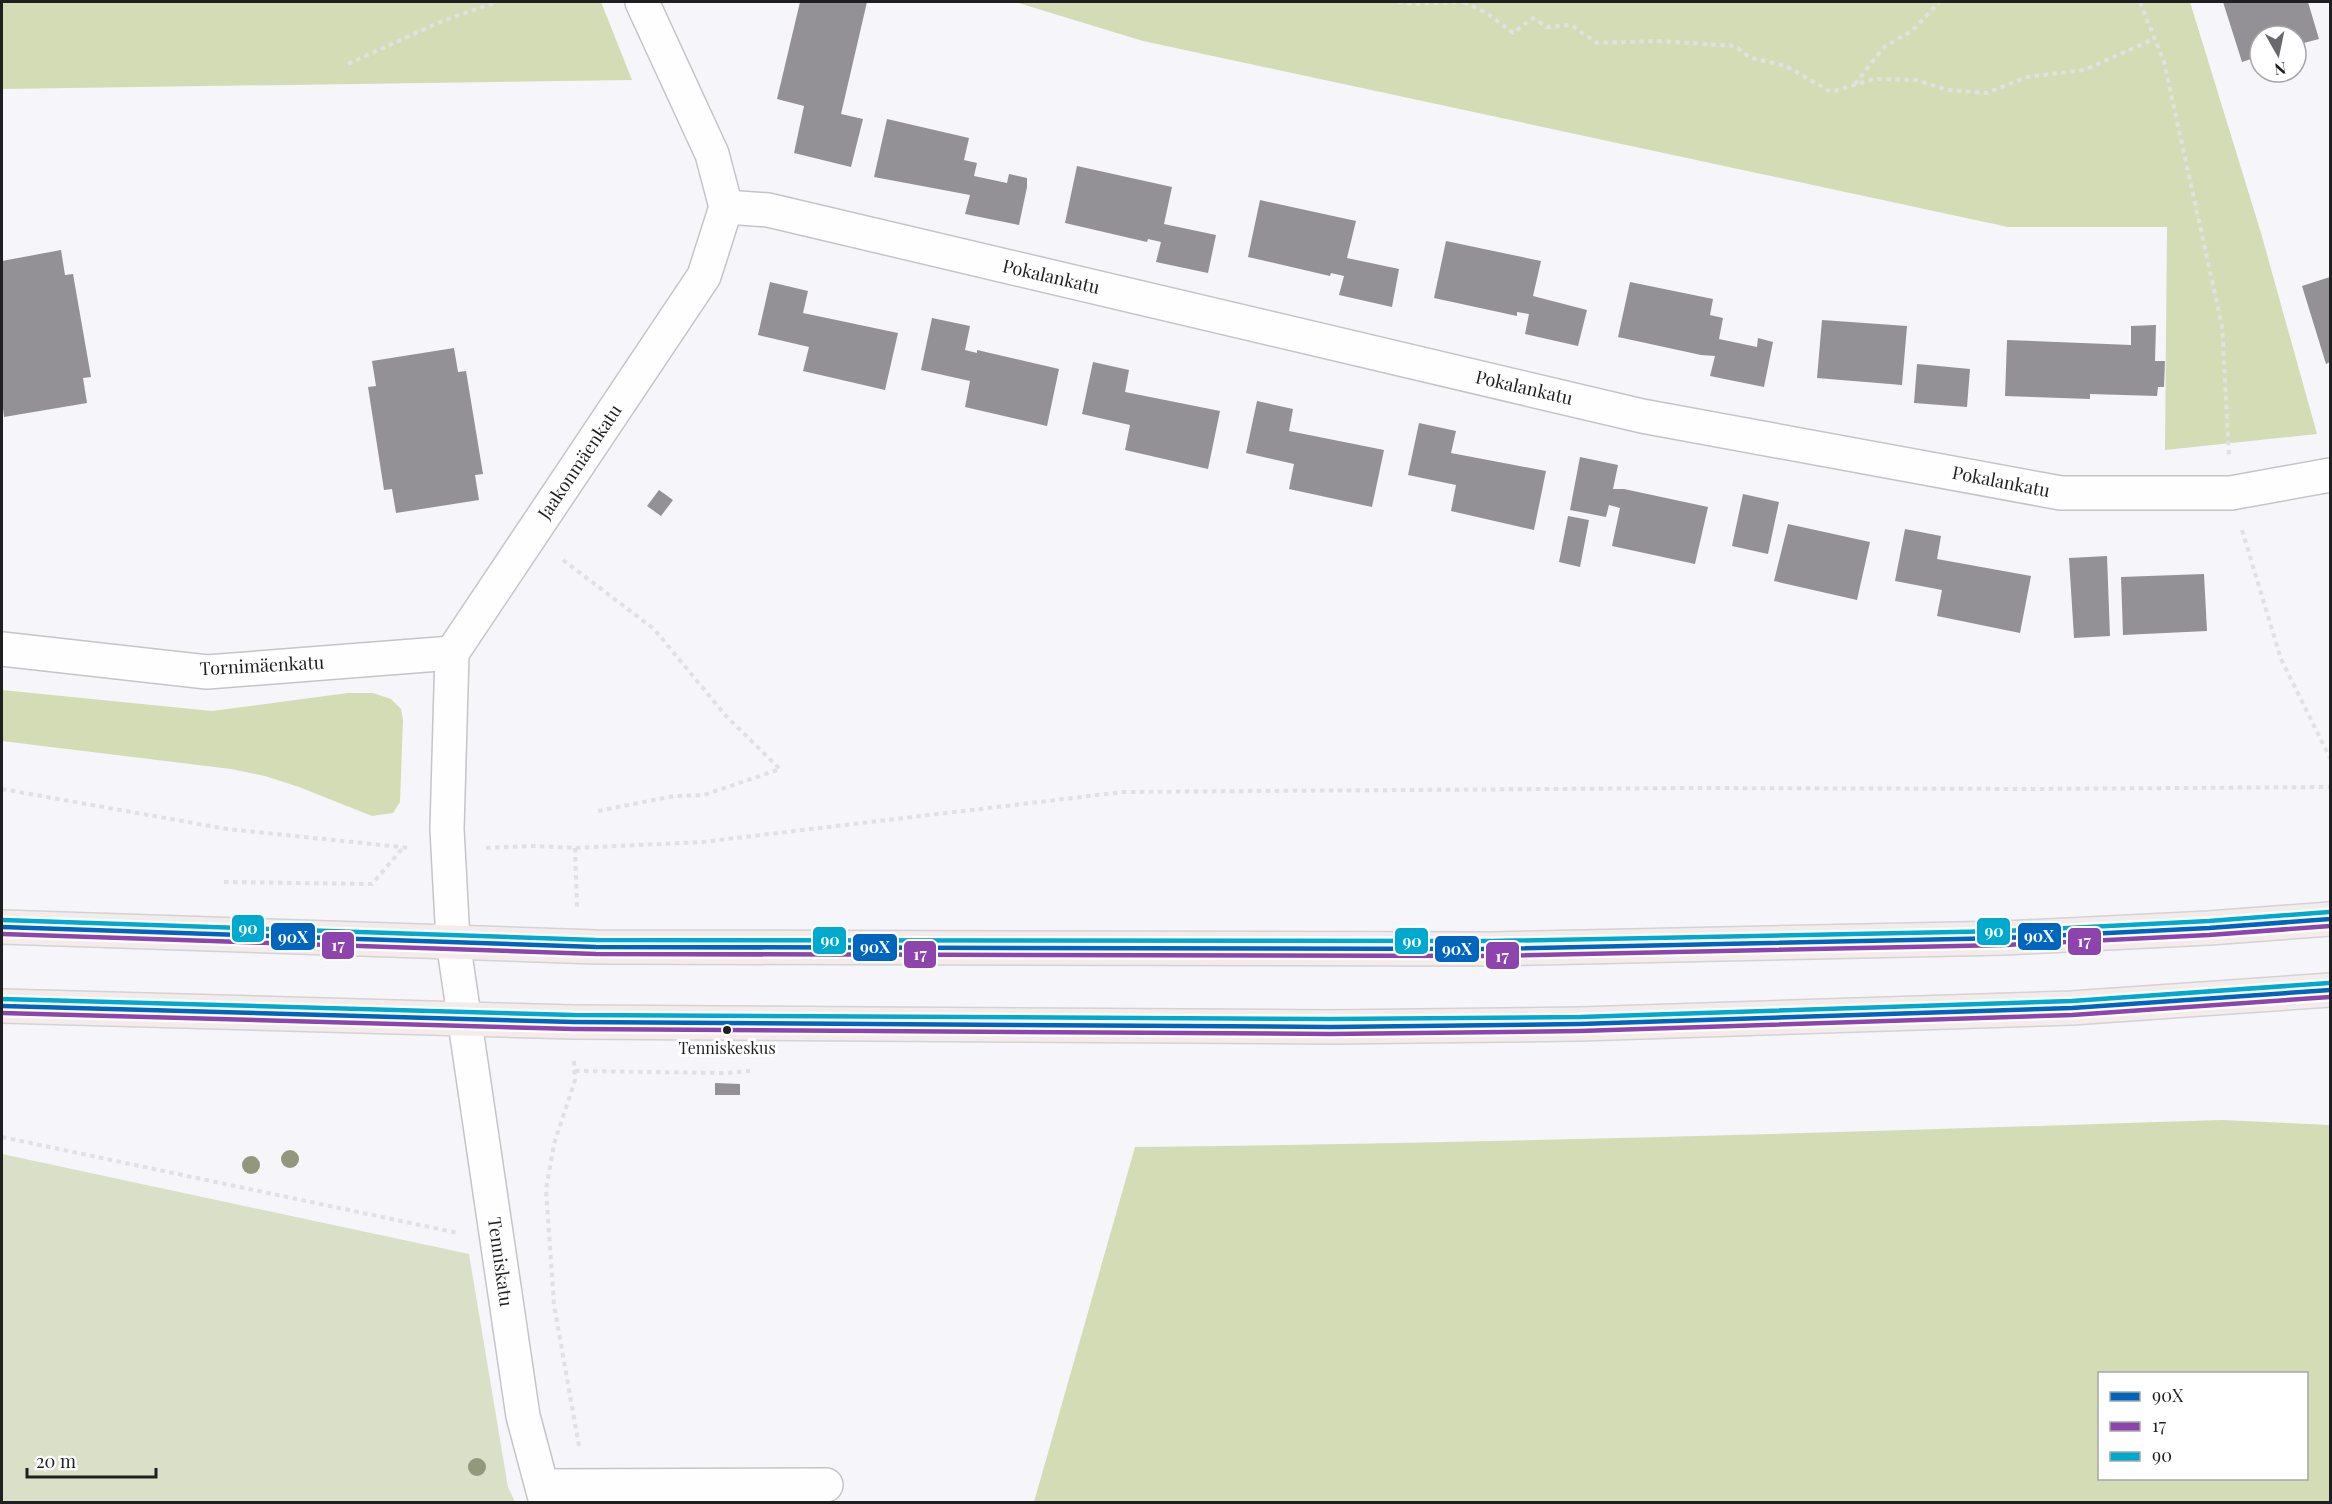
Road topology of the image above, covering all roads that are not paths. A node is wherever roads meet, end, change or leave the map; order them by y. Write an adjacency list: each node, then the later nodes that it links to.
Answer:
1 (642, 2): 2 (street)
2 (726, 207): 3 (street, Pokalankatu); 5 (street, Jaakonmäenkatu)
3 (2331, 476)
4 (2, 649): 5 (street, Tornimäenkatu)
5 (452, 652): 8 (street)
6 (2331, 919): 8 (highway)
7 (2, 927): 8 (highway)
8 (453, 941): 11 (street, Tenniskatu)
9 (2331, 990): 11 (highway)
10 (2, 1006): 11 (highway)
11 (465, 1019): 13 (street, Tenniskatu)
12 (826, 1485): 13 (street)
13 (544, 1494)

